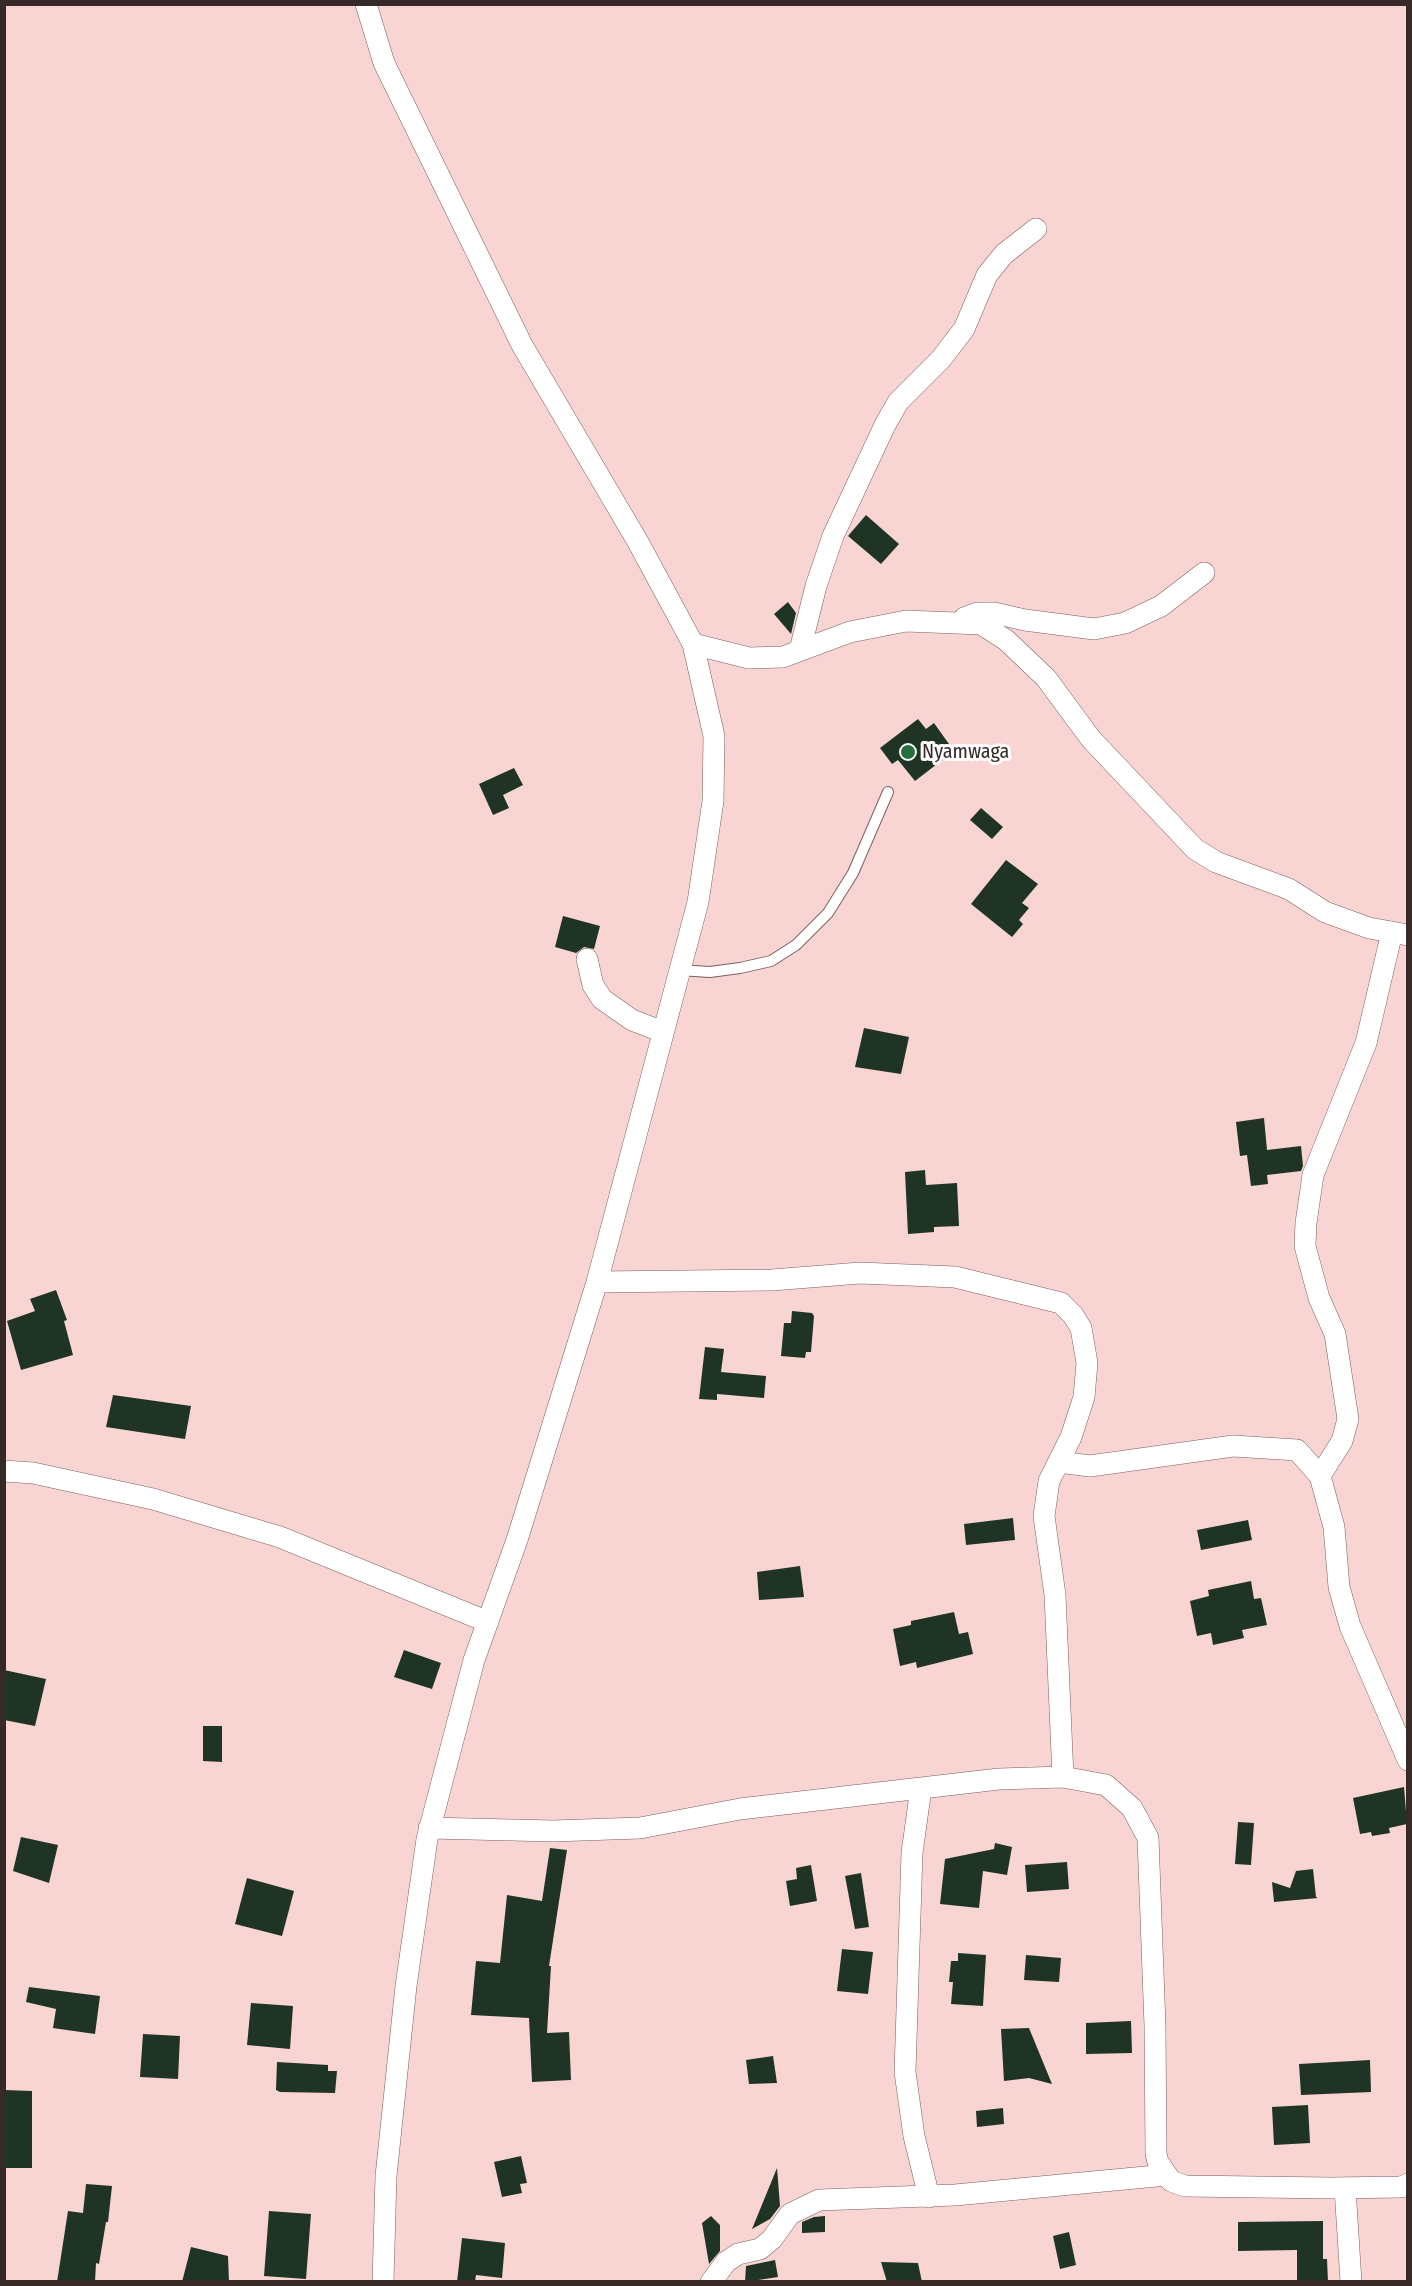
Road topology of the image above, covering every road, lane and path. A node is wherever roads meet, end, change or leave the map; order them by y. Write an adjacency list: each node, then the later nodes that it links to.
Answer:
1 (366, 4): 5 (street)
2 (1036, 230): 6 (street)
3 (1204, 573): 4 (street)
4 (952, 622): 6 (street); 8 (street)
5 (693, 644): 6 (street); 10 (street)
6 (800, 650)
7 (888, 792): 10 (lane)
8 (1400, 934): 15 (street)
9 (587, 959): 11 (street)
10 (679, 970): 11 (street)
11 (663, 1032): 12 (street)
12 (597, 1282): 13 (street); 16 (street)
13 (1059, 1462): 15 (street); 18 (street)
14 (4, 1471): 16 (street)
15 (1320, 1476): 17 (street)
16 (488, 1622): 20 (street)
17 (1407, 1760)
18 (1063, 1777): 19 (street); 21 (street)
19 (921, 1788): 20 (street); 24 (street)
20 (429, 1828): 25 (street)
21 (1167, 2175): 23 (street); 24 (street)
22 (1407, 2184): 23 (street)
23 (1345, 2188): 27 (street)
24 (929, 2197): 26 (street)
25 (384, 2282)
26 (711, 2282)
27 (1351, 2282)

